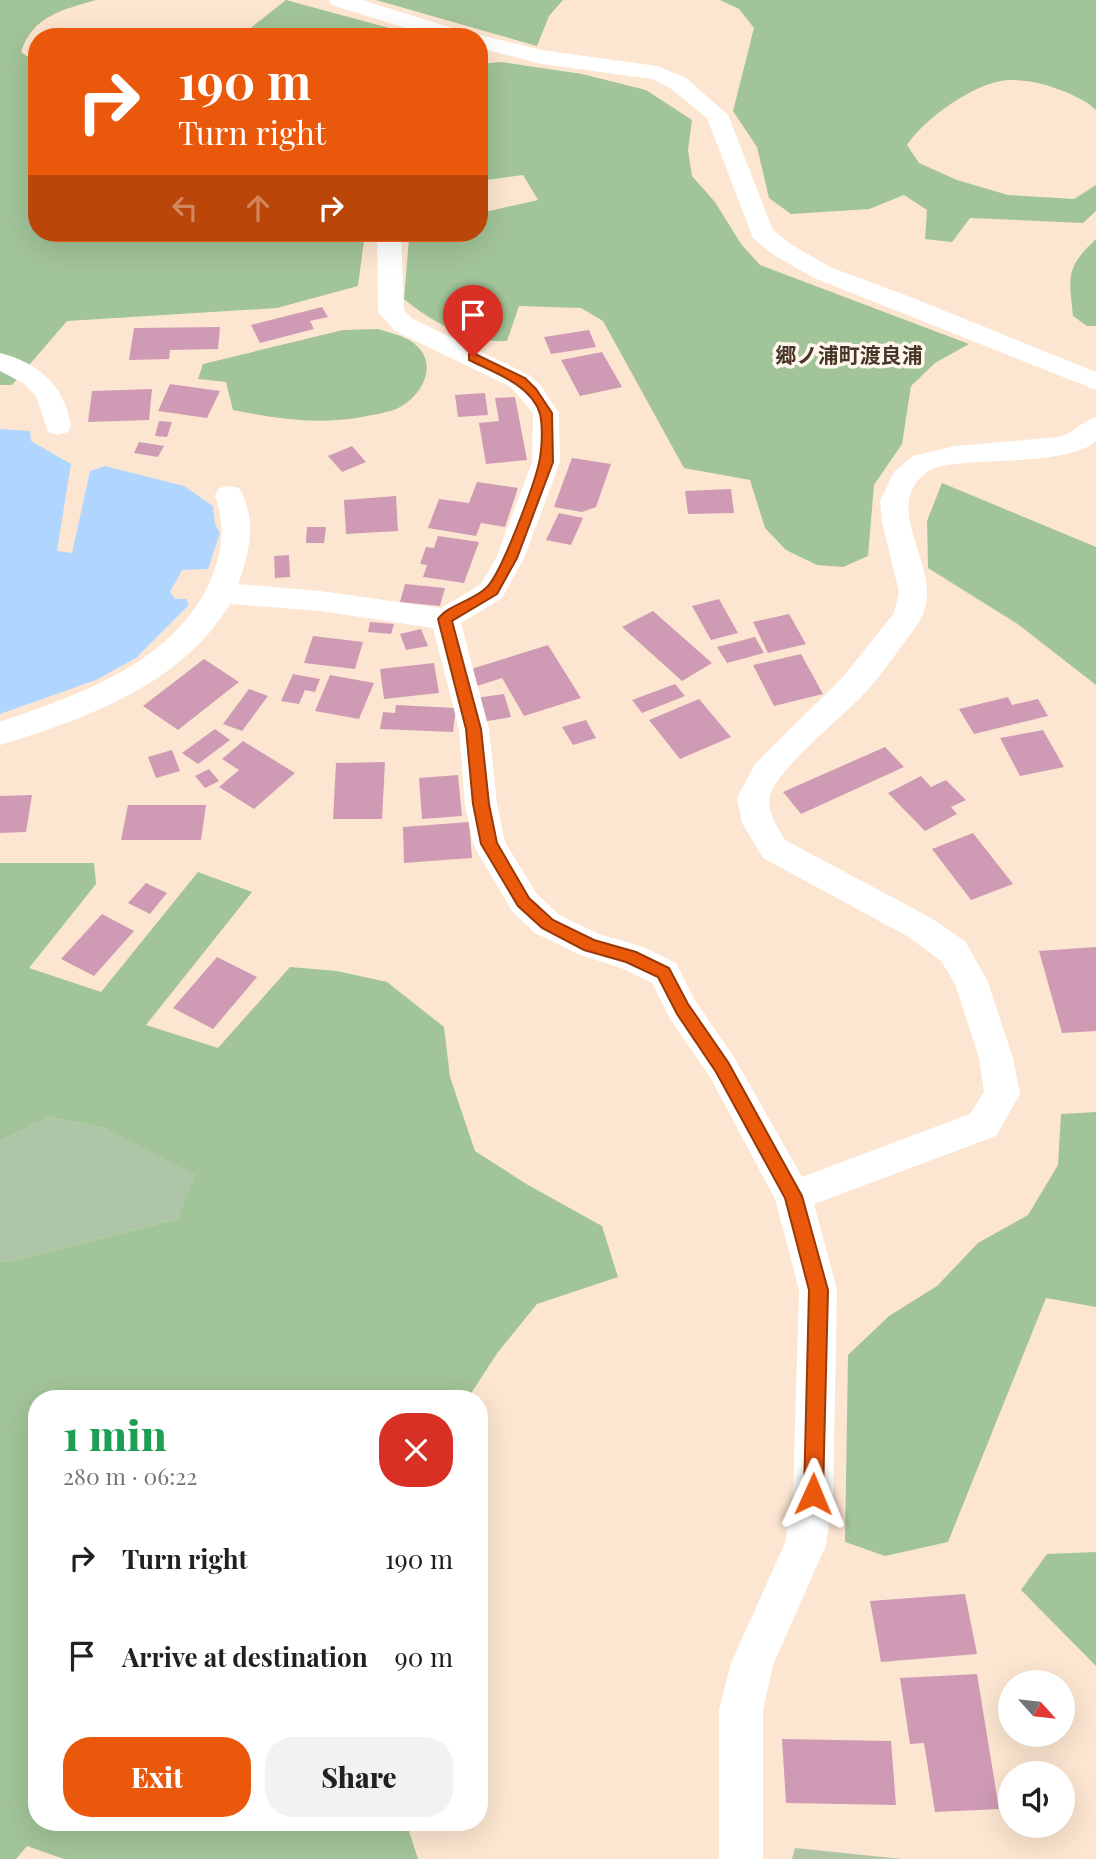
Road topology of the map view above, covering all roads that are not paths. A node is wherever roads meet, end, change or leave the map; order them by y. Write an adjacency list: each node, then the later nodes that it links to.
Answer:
1 (340, 0): 2 (street)
2 (411, 28)
3 (488, 44): 6 (street)
4 (389, 242): 11 (street)
5 (0, 361): 7 (street)
6 (1096, 382)
7 (58, 426)
8 (1096, 426): 13 (street)
9 (229, 495): 10 (street)
10 (223, 593): 11 (street); 12 (street)
11 (445, 619): 13 (street)
12 (0, 734)
13 (793, 1196): 14 (street)
14 (741, 1859)

